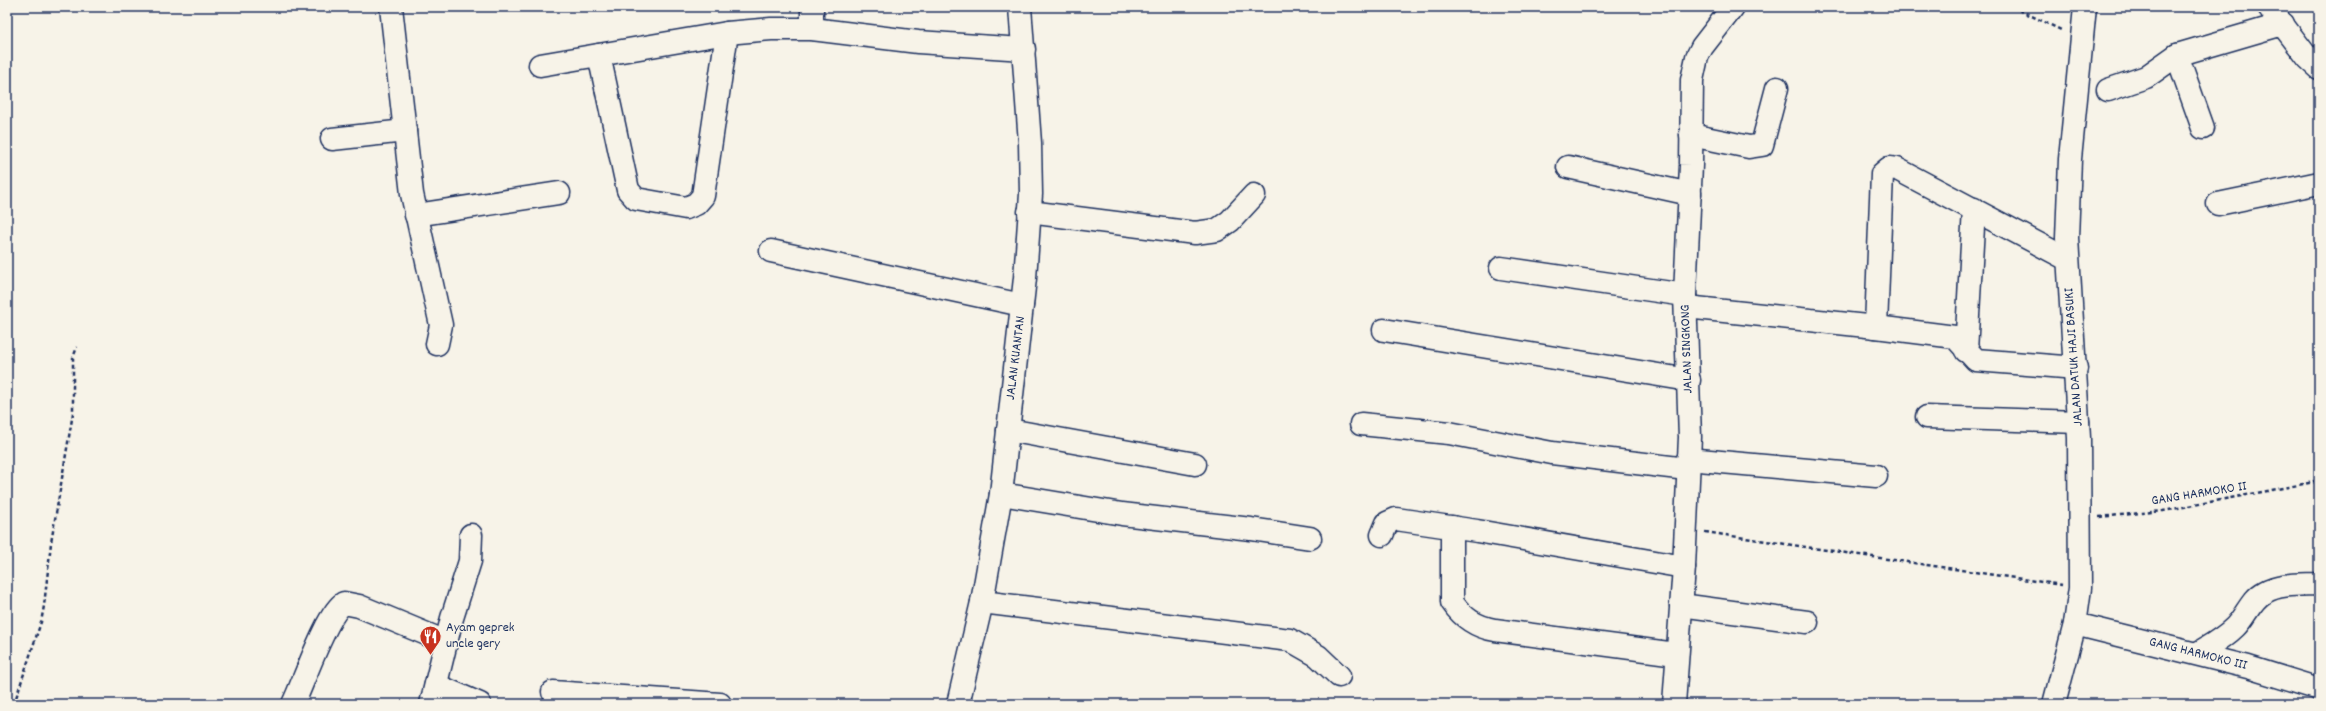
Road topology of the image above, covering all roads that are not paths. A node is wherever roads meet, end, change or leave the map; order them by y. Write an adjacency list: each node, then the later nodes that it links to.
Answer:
1 (391, 7): 17 (street)
2 (812, 7): 7 (street)
3 (1020, 7): 9 (street, JALAN KUANTAN)
4 (1733, 7): 18 (street, JALAN SINGKONG)
5 (2085, 7): 30 (street, JALAN DATUK HAJI BASUKI)
6 (2279, 13): 11 (street); 13 (street)
7 (812, 29): 8 (street); 9 (street)
8 (727, 33): 10 (street); 10 (street)
9 (1024, 49): 27 (street, JALAN KUANTAN)
10 (599, 55): 12 (street)
11 (2177, 55): 15 (street); 16 (street)
12 (540, 65)
13 (2319, 68)
14 (1777, 88): 18 (street)
15 (2108, 90)
16 (2203, 128)
17 (405, 131): 19 (street); 28 (street)
18 (1691, 135): 23 (street, JALAN SINGKONG)
19 (332, 139)
20 (1568, 168): 23 (street)
21 (2319, 183): 25 (street)
22 (559, 193): 28 (street)
23 (1690, 194): 32 (street, JALAN SINGKONG)
24 (1254, 195): 27 (street)
25 (2218, 204)
26 (1974, 209): 30 (street); 34 (street); 37 (street)
27 (1029, 212): 33 (street, JALAN KUANTAN)
28 (416, 215): 36 (street)
29 (771, 250): 33 (street)
30 (2067, 258): 38 (street, JALAN DATUK HAJI BASUKI)
31 (1500, 268): 32 (street)
32 (1685, 301): 34 (street); 39 (street, JALAN SINGKONG)
33 (1022, 305): 43 (street, JALAN KUANTAN)
34 (1876, 327): 37 (street)
35 (1384, 330): 39 (street)
36 (437, 344)
37 (1966, 351): 38 (street)
38 (2076, 368): 41 (street, JALAN DATUK HAJI BASUKI)
39 (1689, 380): 45 (street, JALAN SINGKONG)
40 (1927, 417): 41 (street)
41 (2078, 422): 57 (street, JALAN DATUK HAJI BASUKI)
42 (1361, 424): 45 (street)
43 (1008, 430): 44 (street); 47 (street, JALAN KUANTAN)
44 (1195, 464)
45 (1688, 464): 46 (street); 52 (street, JALAN SINGKONG)
46 (1876, 476)
47 (1001, 494): 51 (street); 54 (street, JALAN KUANTAN)
48 (1452, 527): 50 (street); 52 (street); 59 (street)
49 (471, 535): 58 (street)
50 (1382, 535)
51 (1310, 538)
52 (1684, 567): 55 (street, JALAN SINGKONG)
53 (2319, 584): 60 (street)
54 (982, 602): 61 (street); 68 (street, JALAN KUANTAN)
55 (1681, 605): 56 (street); 59 (street, JALAN SINGKONG)
56 (1807, 622)
57 (2075, 624): 60 (street, GANG HARMOKO III); 70 (street, JALAN DATUK HAJI BASUKI)
58 (446, 642): 64 (street); 65 (street)
59 (1676, 654): 69 (street, JALAN SINGKONG)
60 (2198, 654): 62 (street, GANG HARMOKO III)
61 (1339, 676)
62 (2319, 689)
63 (553, 692): 67 (street)
64 (434, 694): 66 (street)
65 (293, 704)
66 (480, 704)
67 (720, 704)
68 (958, 704)
69 (1674, 704)
70 (2054, 704)

